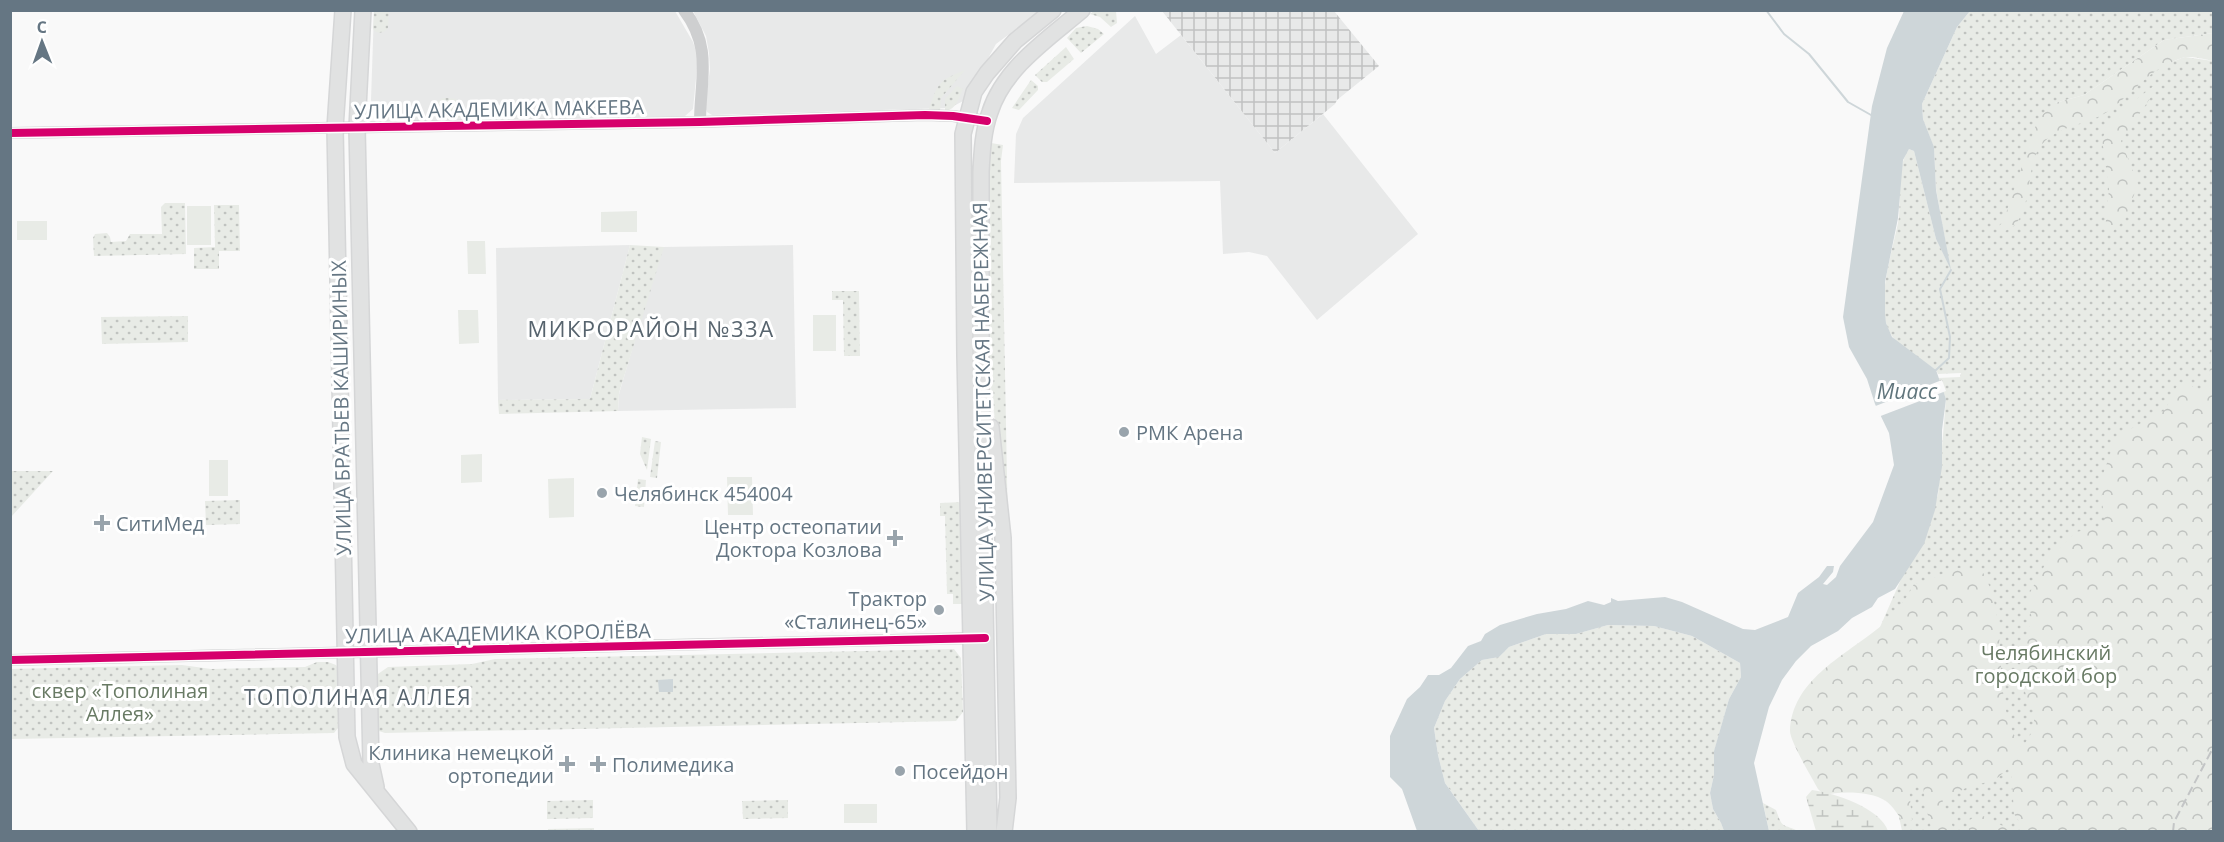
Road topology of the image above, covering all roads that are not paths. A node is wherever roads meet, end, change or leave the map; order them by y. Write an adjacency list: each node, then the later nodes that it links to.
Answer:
1 (342, 10): 9 (main road, УЛИЦА БРАТЬЕВ КАШИРИНЫХ)
2 (363, 10): 10 (main road, УЛИЦА БРАТЬЕВ КАШИРИНЫХ)
3 (684, 10): 8 (street)
4 (1053, 10): 6 (main road, УЛИЦА УНИВЕРСИТЕТСКАЯ НАБЕРЕЖНАЯ)
5 (1082, 10): 7 (main road, УЛИЦА УНИВЕРСИТЕТСКАЯ НАБЕРЕЖНАЯ)
6 (966, 117): 7 (street, УЛИЦА АКАДЕМИКА МАКЕЕВА); 8 (street, УЛИЦА АКАДЕМИКА МАКЕЕВА); 13 (main road, УЛИЦА УНИВЕРСИТЕТСКАЯ НАБЕРЕЖНАЯ)
7 (987, 121): 12 (main road, УЛИЦА УНИВЕРСИТЕТСКАЯ НАБЕРЕЖНАЯ)
8 (700, 122): 10 (street, УЛИЦА АКАДЕМИКА МАКЕЕВА)
9 (335, 128): 10 (street, УЛИЦА АКАДЕМИКА МАКЕЕВА); 11 (street, УЛИЦА АКАДЕМИКА МАКЕЕВА); 15 (main road, УЛИЦА БРАТЬЕВ КАШИРИНЫХ)
10 (357, 128): 14 (main road, УЛИЦА БРАТЬЕВ КАШИРИНЫХ)
11 (10, 133)
12 (981, 372): 13 (main road, УЛИЦА УНИВЕРСИТЕТСКАЯ НАБЕРЕЖНАЯ); 21 (main road)
13 (978, 638): 14 (street, УЛИЦА АКАДЕМИКА КОРОЛЁВА); 19 (main road, УЛИЦА УНИВЕРСИТЕТСКАЯ НАБЕРЕЖНАЯ); 20 (main road, УЛИЦА УНИВЕРСИТЕТСКАЯ НАБЕРЕЖНАЯ)
14 (368, 652): 15 (street, УЛИЦА АКАДЕМИКА КОРОЛЁВА); 17 (main road, УЛИЦА БРАТЬЕВ КАШИРИНЫХ)
15 (345, 653): 16 (street, УЛИЦА АКАДЕМИКА КОРОЛЁВА); 17 (main road, УЛИЦА БРАТЬЕВ КАШИРИНЫХ)
16 (10, 660)
17 (378, 796): 18 (main road, УЛИЦА БРАТЬЕВ КАШИРИНЫХ)
18 (409, 831)
19 (975, 831)
20 (989, 831)
21 (1004, 831)

